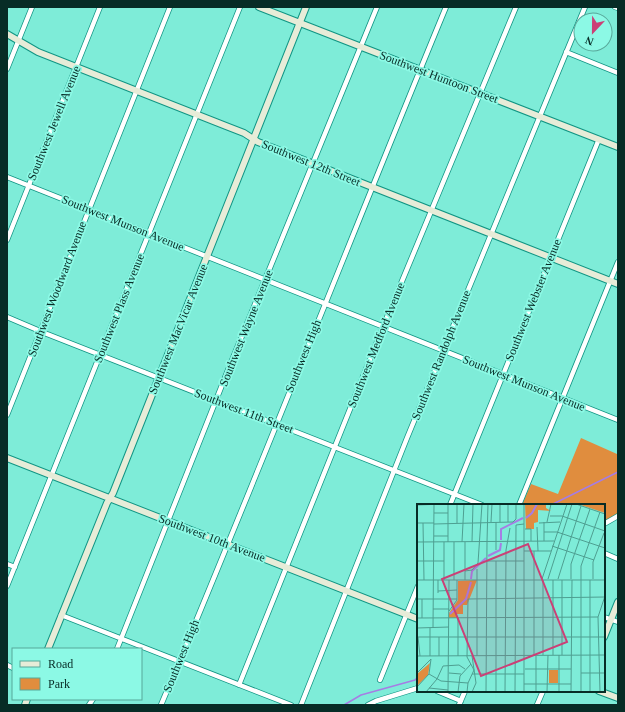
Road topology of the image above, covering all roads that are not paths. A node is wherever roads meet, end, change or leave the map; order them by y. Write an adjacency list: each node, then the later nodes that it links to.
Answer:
1 (32, 7): 13 (street)
2 (100, 7): 16 (street, Southwest Jewell Avenue)
3 (170, 7): 20 (street, Southwest Woodward Avenue)
4 (240, 7): 22 (street, Southwest Plass Avenue)
5 (259, 7): 11 (main road, Southwest Huntoon Street)
6 (306, 7): 11 (main road, Southwest MacVicar Avenue)
7 (377, 7): 14 (street, Southwest Wayne Avenue)
8 (446, 7): 18 (street, Southwest High)
9 (516, 7): 21 (street, Southwest Medford Avenue)
10 (585, 7): 15 (street, Southwest Randolph Avenue)
11 (300, 23): 14 (main road, Southwest Huntoon Street); 24 (main road, Southwest MacVicar Avenue)
12 (7, 34): 13 (main road, Southwest 12th Street)
13 (19, 40): 16 (main road, Southwest 12th Street); 17 (street)
14 (361, 46): 18 (main road, Southwest Huntoon Street); 27 (street, Southwest Wayne Avenue)
15 (566, 52): 19 (street); 23 (street, Southwest Randolph Avenue)
16 (76, 67): 20 (main road, Southwest 12th Street); 29 (street, Southwest Jewell Avenue)
17 (7, 69)
18 (420, 70): 21 (main road, Southwest Huntoon Street); 30 (street, Southwest High)
19 (618, 73)
20 (136, 90): 22 (main road, Southwest 12th Street); 31 (street, Southwest Woodward Avenue)
21 (480, 93): 23 (main road, Southwest Huntoon Street); 32 (street, Southwest Medford Avenue)
22 (196, 114): 24 (main road, Southwest 12th Street); 33 (street, Southwest Plass Avenue)
23 (539, 116): 25 (main road, Southwest Huntoon Street); 34 (street, Southwest Randolph Avenue)
24 (254, 140): 27 (main road, Southwest 12th Street); 36 (main road, Southwest MacVicar Avenue)
25 (599, 140): 26 (main road, Southwest Huntoon Street); 37 (street, Southwest Webster Avenue)
26 (618, 147)
27 (313, 164): 30 (main road, Southwest 12th Street); 39 (street, Southwest Wayne Avenue)
28 (7, 177): 29 (street, Southwest Munson Avenue)
29 (29, 186): 31 (street, Southwest Munson Avenue); 35 (street, Southwest Jewell Avenue)
30 (372, 187): 32 (main road, Southwest 12th Street); 42 (street, Southwest High)
31 (88, 209): 33 (street, Southwest Munson Avenue); 45 (street, Southwest Woodward Avenue)
32 (431, 211): 34 (main road, Southwest 12th Street); 44 (street, Southwest Medford Avenue)
33 (149, 232): 36 (street, Southwest Munson Avenue); 47 (street, Southwest Plass Avenue)
34 (491, 234): 37 (main road, Southwest 12th Street); 46 (street, Southwest Randolph Avenue)
35 (7, 240)
36 (208, 256): 39 (street, Southwest Munson Avenue); 49 (main road, Southwest MacVicar Avenue)
37 (551, 258): 40 (main road, Southwest 12th Street); 48 (street, Southwest Webster Avenue)
38 (618, 262): 40 (street)
39 (266, 280): 42 (street, Southwest Munson Avenue); 51 (street, Southwest Wayne Avenue)
40 (610, 281): 41 (main road, Southwest 12th Street); 50 (street)
41 (618, 284)
42 (324, 303): 44 (street, Southwest Munson Avenue); 54 (street, Southwest High)
43 (7, 317): 45 (street, Southwest 11th Street)
44 (384, 327): 46 (street, Southwest Munson Avenue); 55 (street, Southwest Medford Avenue)
45 (40, 331): 47 (street, Southwest 11th Street); 52 (street, Southwest Woodward Avenue)
46 (443, 351): 48 (street, Southwest Munson Avenue); 57 (street, Southwest Randolph Avenue)
47 (100, 355): 49 (street, Southwest 11th Street); 58 (street, Southwest Plass Avenue)
48 (502, 375): 50 (street, Southwest Munson Avenue); 59 (street, Southwest Webster Avenue)
49 (159, 378): 51 (street, Southwest 11th Street); 60 (main road, Southwest MacVicar Avenue)
50 (562, 398): 53 (street, Southwest Munson Avenue); 63 (street)
51 (216, 400): 54 (street, Southwest 11th Street); 65 (street, Southwest Wayne Avenue)
52 (7, 415)
53 (618, 420)
54 (276, 424): 55 (street, Southwest 11th Street); 67 (street, Southwest High)
55 (335, 447): 57 (street, Southwest 11th Street); 72 (street, Southwest Medford Avenue)
56 (7, 458): 58 (main road, Southwest 10th Avenue)
57 (395, 470): 59 (street, Southwest 11th Street); 75 (street, Southwest Randolph Avenue)
58 (52, 475): 60 (main road, Southwest 10th Avenue); 71 (street, Southwest Plass Avenue)
59 (454, 494): 61 (street, Southwest Webster Avenue); 62 (street, Southwest 11th Street)
60 (110, 498): 65 (main road, Southwest 10th Avenue); 78 (main road, Southwest MacVicar Avenue)
61 (450, 504)
62 (479, 504)
63 (519, 504)
64 (618, 516): 66 (street)
65 (168, 521): 67 (main road, Southwest 10th Avenue); 84 (street, Southwest Wayne Avenue)
66 (605, 523)
67 (227, 544): 72 (main road, Southwest 10th Avenue); 87 (street, Southwest High)
68 (605, 553): 69 (street)
69 (618, 558)
70 (7, 564): 71 (street)
71 (15, 567): 73 (street, Southwest Plass Avenue)
72 (287, 568): 75 (main road, Southwest 10th Avenue); 89 (street, Southwest Medford Avenue)
73 (7, 586)
74 (417, 589): 77 (street)
75 (347, 591): 77 (main road, Southwest 10th Avenue); 99 (street, Southwest Randolph Avenue)
76 (618, 602): 81 (main road)
77 (407, 614): 80 (main road, Southwest 10th Avenue); 88 (street)
78 (61, 615): 84 (street); 85 (main road, Southwest MacVicar Avenue)
79 (605, 617): 81 (street)
80 (417, 619)
81 (611, 620): 82 (street); 83 (main road)
82 (618, 622)
83 (605, 635)
84 (121, 638): 86 (street, Southwest Wayne Avenue); 87 (street)
85 (48, 648)
86 (117, 648)
87 (179, 662): 89 (street); 97 (street, Southwest High)
88 (380, 680)
89 (239, 685): 98 (street)
90 (417, 688): 100 (street)
91 (439, 692): 96 (street)
92 (465, 692): 96 (street)
93 (543, 692): 101 (street)
94 (601, 692): 95 (main road)
95 (616, 700)
96 (460, 703)
97 (161, 705)
98 (291, 705)
99 (302, 705)
100 (369, 705)
101 (537, 705)

